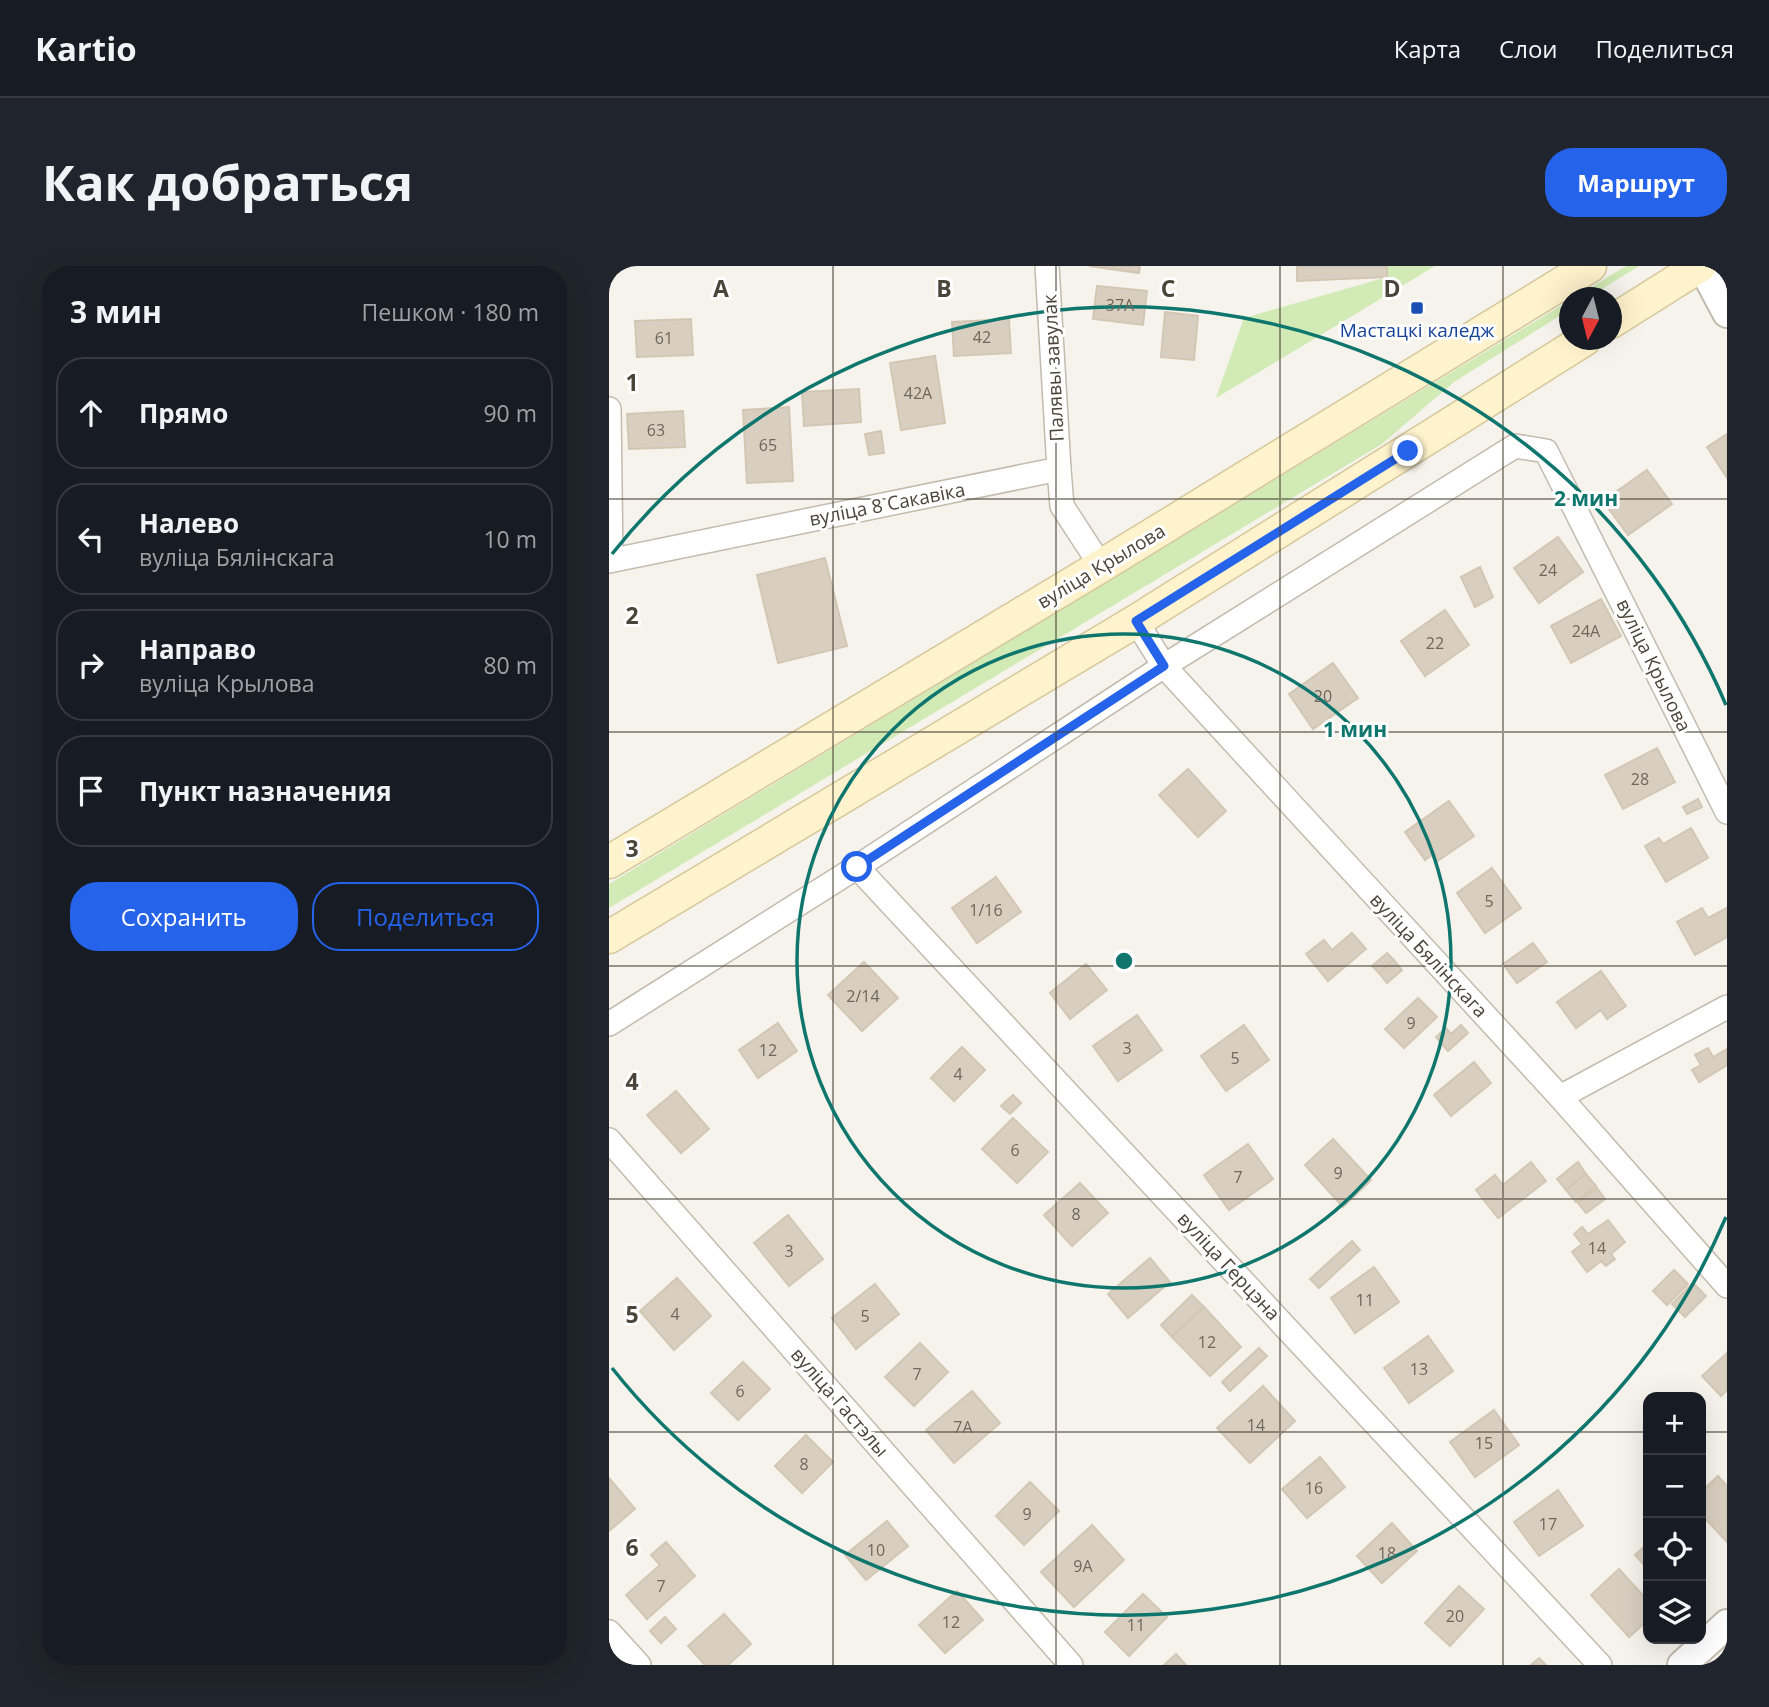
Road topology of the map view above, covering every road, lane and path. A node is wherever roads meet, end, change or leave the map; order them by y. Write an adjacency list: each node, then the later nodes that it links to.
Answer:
1 (1047, 266): 8 (street, Палявы завулак)
2 (1590, 266): 10 (main road, вуліца Крылова)
3 (1701, 266): 4 (street); 5 (main road)
4 (1727, 313)
5 (1622, 316)
6 (1568, 350): 11 (main road)
7 (609, 410): 9 (street)
8 (1059, 469): 9 (street, вуліца 8 Сакавіка); 10 (street)
9 (610, 561)
10 (1101, 566): 14 (main road, вуліца Крылова)
11 (1136, 621): 12 (street, вуліца Бялінскага); 16 (main road)
12 (1164, 666): 13 (street, вуліца Крылова); 15 (street); 19 (street, вуліца Бялінскага)
13 (1727, 812)
14 (609, 862)
15 (857, 867): 18 (street); 26 (street, вуліца Герцэна)
16 (609, 937)
17 (1727, 1007): 19 (street)
18 (609, 1024)
19 (1560, 1097): 21 (street, вуліца Бялінскага)
20 (609, 1140): 25 (street, вуліца Гастэлы)
21 (1727, 1286)
22 (1727, 1624): 27 (street)
23 (609, 1632): 24 (street)
24 (639, 1665)
25 (1071, 1665)
26 (1600, 1665)
27 (1682, 1665)

